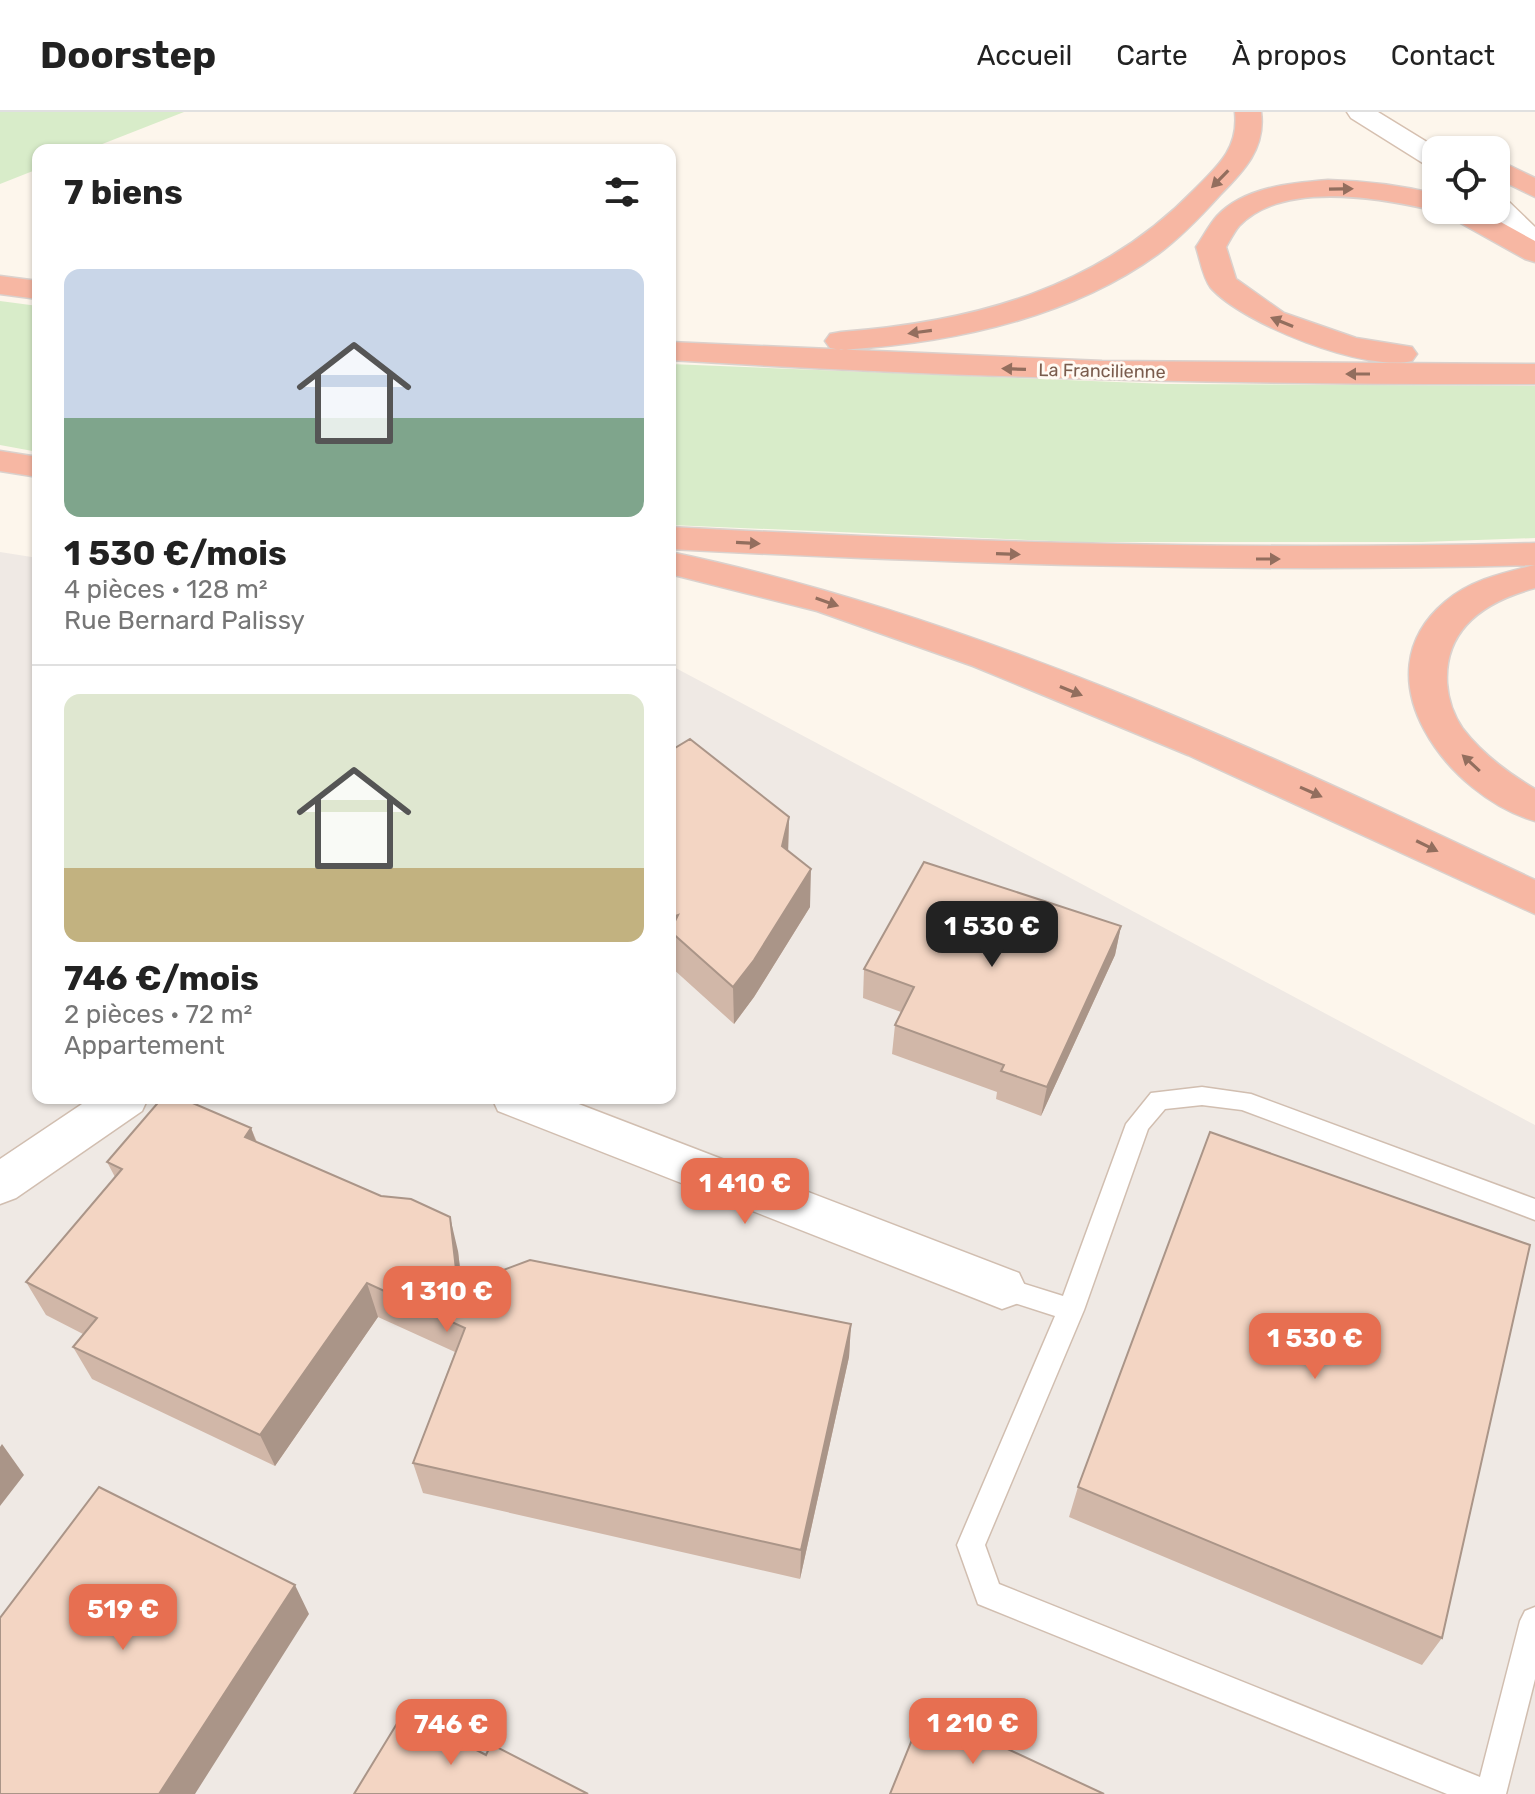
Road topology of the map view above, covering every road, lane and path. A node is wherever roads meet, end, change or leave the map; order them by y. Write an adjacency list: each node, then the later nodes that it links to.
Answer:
1 (1248, 112): 16 (highway, one-way to 16)
2 (1360, 112): 5 (main road)
3 (1404, 112): 4 (main road)
4 (1444, 136)
5 (1422, 150)
6 (1510, 175): 8 (highway)
7 (1510, 188): 10 (main road)
8 (1535, 189)
9 (1422, 200): 18 (highway, one-way to 9)
10 (1535, 210)
11 (1510, 217): 13 (main road)
12 (1485, 224): 13 (highway)
13 (1535, 250)
14 (0, 285): 15 (highway)
15 (32, 289)
16 (676, 350)
17 (676, 350): 18 (highway, La Francilienne, one-way to 17)
18 (1492, 374): 19 (highway, La Francilienne)
19 (1535, 374)
20 (0, 461): 21 (highway)
21 (32, 466)
22 (676, 538): 23 (highway, one-way to 23)
23 (1535, 554)
24 (676, 564): 27 (highway, one-way to 27)
25 (1535, 576): 26 (highway, one-way to 25)
26 (1535, 807)
27 (1535, 898)
28 (117, 1104): 30 (street)
29 (529, 1104): 32 (street)
30 (0, 1184)
31 (1535, 1210): 33 (lane)
32 (1002, 1288): 33 (lane)
33 (1071, 1310): 35 (lane)
34 (1535, 1621): 36 (lane)
35 (1485, 1794)
36 (1491, 1794)

